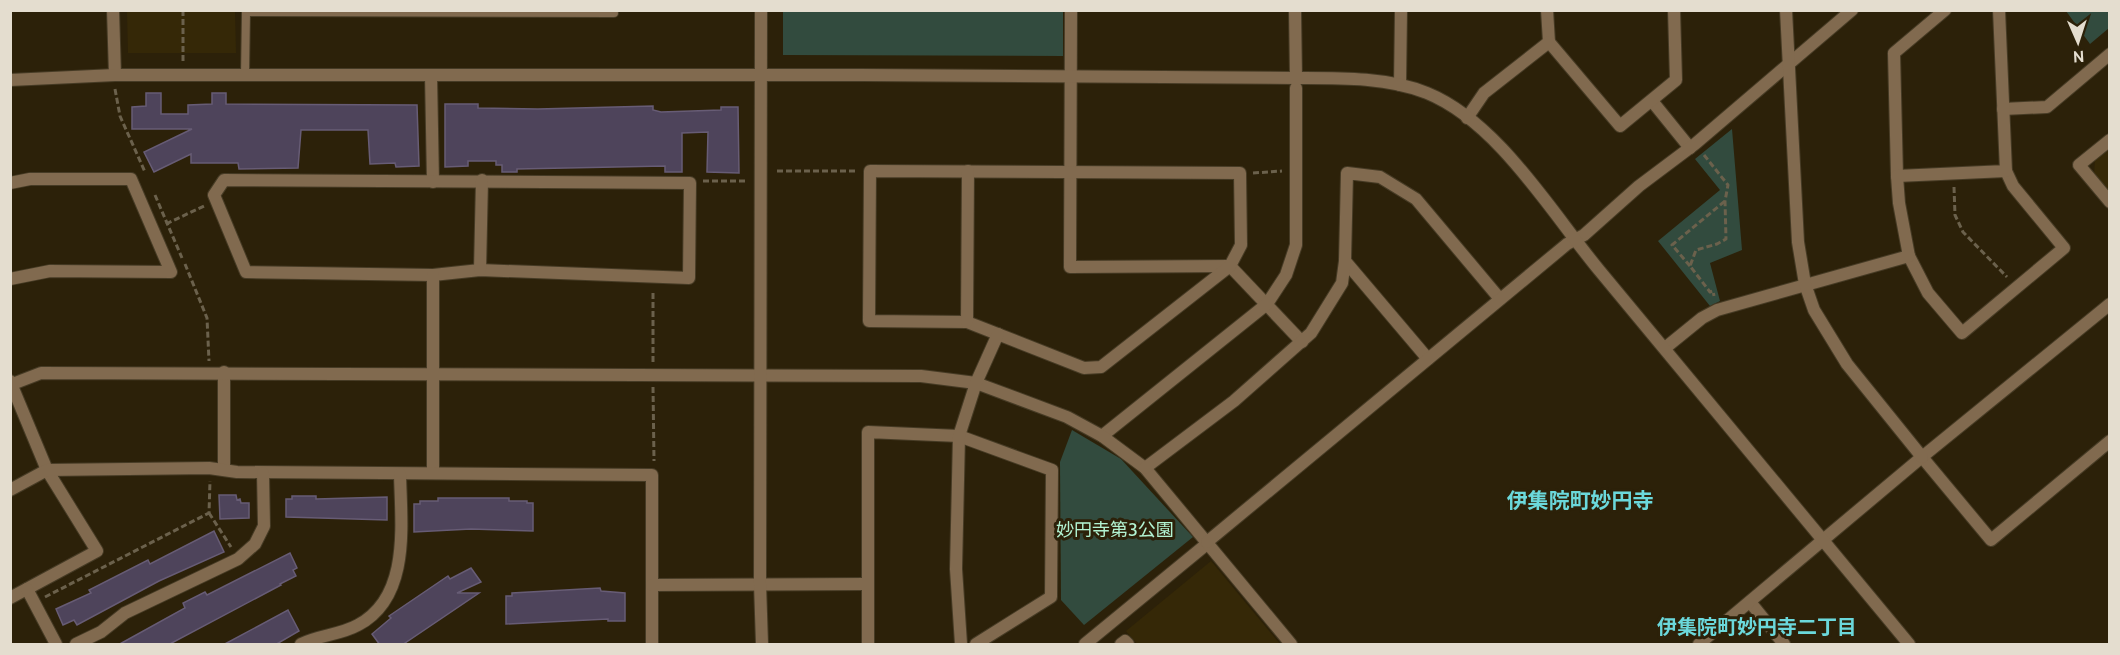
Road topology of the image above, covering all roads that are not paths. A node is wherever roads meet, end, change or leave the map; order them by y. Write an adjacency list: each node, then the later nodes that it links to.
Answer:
1 (113, 10): 16 (street)
2 (761, 10): 19 (street)
3 (1071, 10): 20 (street)
4 (1295, 10): 22 (street)
5 (1401, 10): 23 (street)
6 (1547, 10): 13 (street)
7 (1674, 10): 24 (street)
8 (1786, 10): 15 (street)
9 (1852, 10): 15 (street)
10 (1945, 10): 32 (street)
11 (1999, 10): 25 (street)
12 (614, 13): 17 (lane)
13 (1549, 42): 24 (street); 26 (street)
14 (2109, 54): 25 (street)
15 (1788, 63): 28 (street); 44 (street)
16 (115, 75): 17 (street); 21 (street)
17 (245, 75): 18 (street)
18 (431, 75): 19 (street); 34 (street)
19 (760, 76): 20 (street); 55 (street)
20 (1071, 77): 22 (street); 31 (street)
21 (10, 80)
22 (1296, 83): 23 (street); 46 (street)
23 (1400, 86): 26 (street)
24 (1652, 100): 28 (street)
25 (2003, 110): 30 (street)
26 (1467, 118): 37 (street)
27 (2109, 140): 36 (street)
28 (1693, 146): 37 (street)
29 (968, 171): 31 (street); 48 (street); 48 (street)
30 (2006, 171): 32 (street); 38 (street)
31 (1070, 172): 40 (street); 40 (street)
32 (1897, 176): 38 (street)
33 (482, 180): 34 (street); 41 (street); 41 (street)
34 (433, 182): 42 (street)
35 (10, 183): 43 (street)
36 (2109, 202)
37 (1575, 240): 45 (street); 51 (street)
38 (1909, 256): 44 (street)
39 (1346, 261): 45 (street); 50 (street); 52 (street)
40 (1230, 266): 46 (street); 49 (street)
41 (480, 270): 42 (street)
42 (433, 275): 54 (street)
43 (10, 279)
44 (1805, 284): 51 (street); 61 (street)
45 (1500, 299): 52 (street)
46 (1267, 304): 50 (street); 59 (street)
47 (2109, 304): 61 (street)
48 (967, 322): 49 (street)
49 (998, 334): 57 (street)
50 (1302, 342): 63 (street)
51 (1665, 348): 69 (street)
52 (1428, 359): 70 (street)
53 (224, 372): 54 (street); 56 (street); 62 (street)
54 (432, 373): 55 (street); 67 (street)
55 (760, 375): 57 (street); 71 (street)
56 (11, 383): 64 (street)
57 (976, 383): 58 (street); 59 (street)
58 (959, 436): 72 (street); 83 (street); 84 (street)
59 (1102, 436): 63 (street)
60 (2109, 441): 61 (street)
61 (1922, 456): 69 (street)
62 (224, 468): 64 (street); 65 (street)
63 (1145, 468): 70 (street)
64 (47, 470): 68 (street); 74 (street)
65 (263, 473): 66 (street); 78 (street)
66 (400, 474): 67 (street); 79 (street)
67 (433, 474): 73 (street)
68 (10, 490)
69 (1824, 541): 76 (street); 91 (street)
70 (1208, 543): 85 (street); 88 (street)
71 (760, 584): 72 (street); 73 (street); 81 (street)
72 (866, 584): 82 (street)
73 (652, 585): 80 (street)
74 (27, 589): 75 (street); 77 (street)
75 (10, 598)
76 (1750, 602): 89 (street); 90 (street)
77 (56, 645)
78 (76, 645)
79 (301, 645)
80 (652, 645)
81 (762, 645)
82 (868, 645)
83 (961, 645)
84 (976, 645)
85 (1085, 645)
86 (1121, 645): 87 (street)
87 (1128, 645)
88 (1291, 645)
89 (1699, 645)
90 (1784, 645)
91 (1909, 645)

